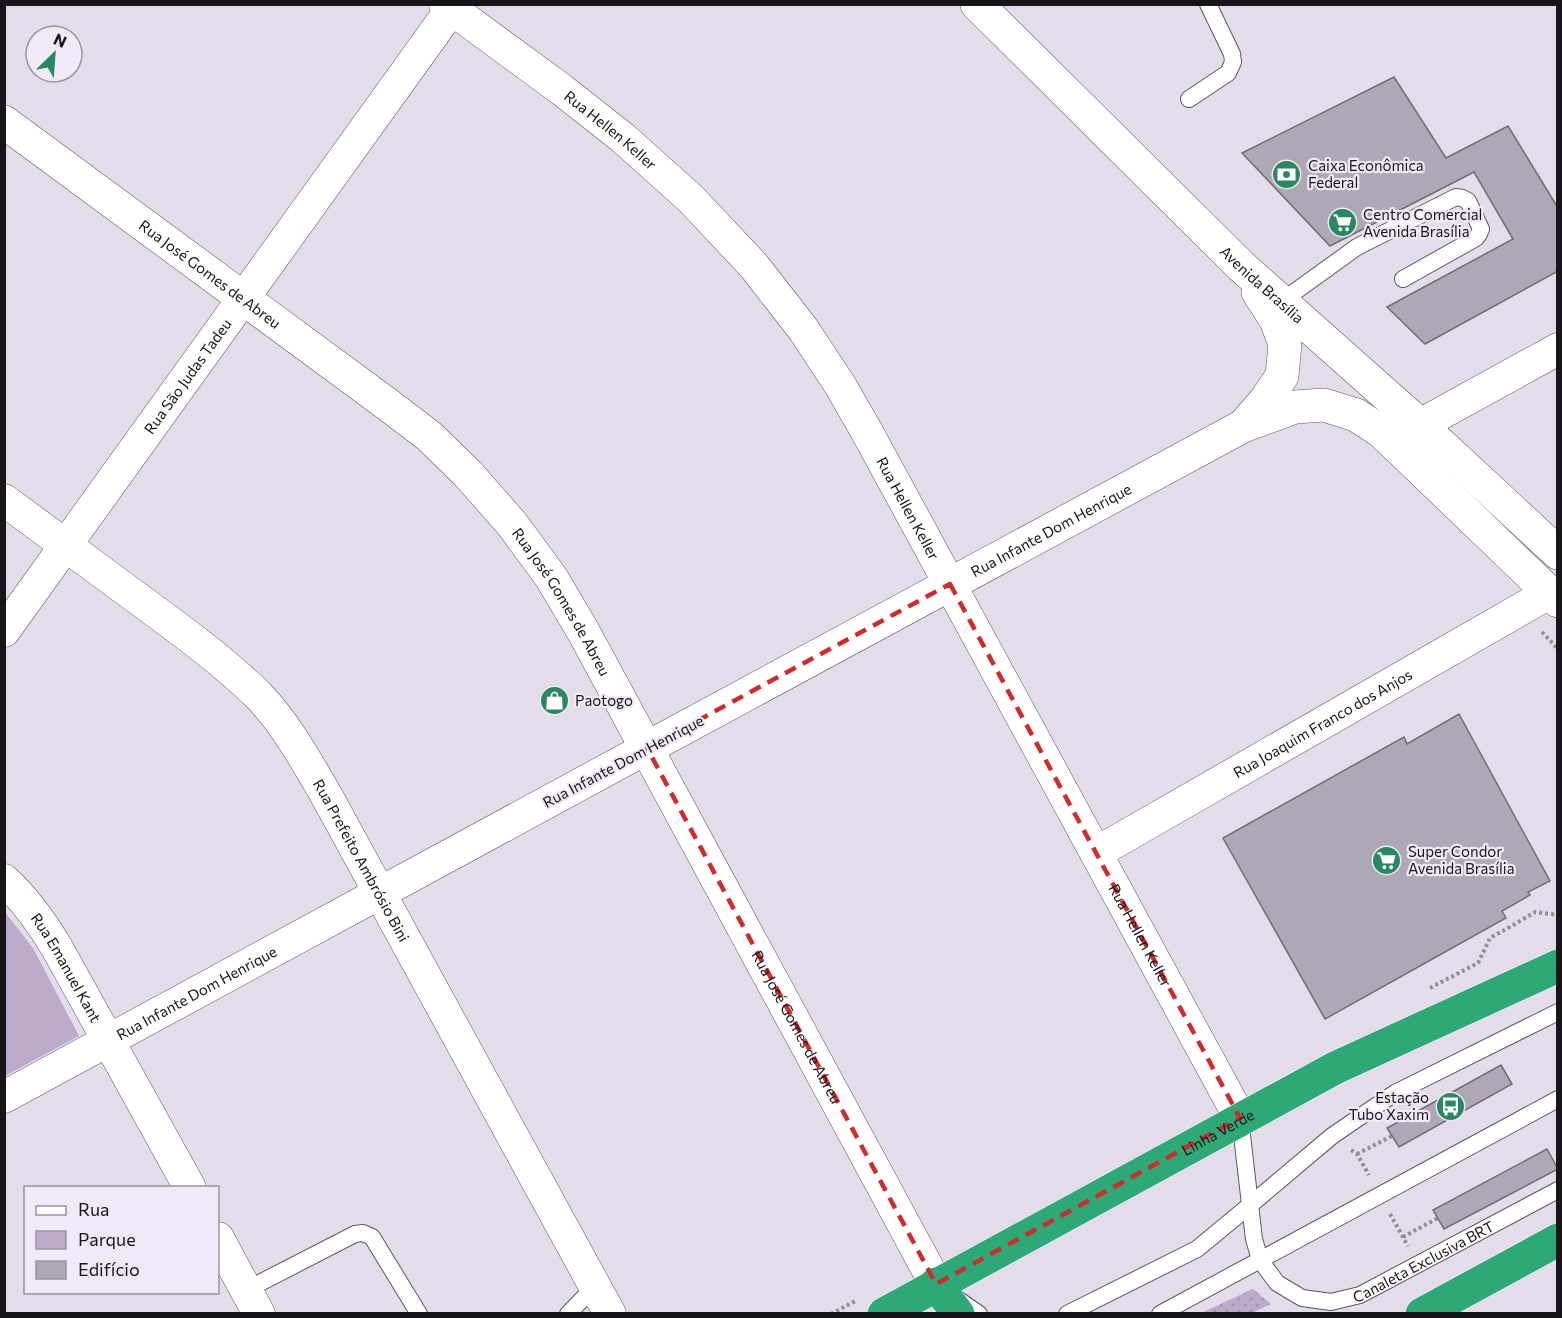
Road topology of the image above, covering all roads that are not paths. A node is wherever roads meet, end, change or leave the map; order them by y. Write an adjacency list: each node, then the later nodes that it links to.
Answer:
1 (1208, 4): 4 (lane)
2 (450, 6): 8 (street, Rua São Judas Tadeu); 16 (street, Rua Hellen Keller)
3 (986, 7): 6 (main road, Avenida Brasília)
4 (1189, 99)
5 (4, 122): 8 (main road, Rua José Gomes de Abreu)
6 (1241, 266): 9 (main road, Avenida Brasília); 12 (main road, Rua Infante Dom Henrique)
7 (1403, 279): 9 (lane)
8 (244, 298): 14 (street, Rua São Judas Tadeu); 19 (main road, Rua José Gomes de Abreu)
9 (1282, 301): 11 (main road, Avenida Brasília)
10 (1557, 349): 11 (street)
11 (1420, 424): 15 (main road, Avenida Brasília)
12 (1243, 426): 16 (main road, Rua Infante Dom Henrique); 17 (main road, Rua Infante Dom Henrique)
13 (4, 500): 14 (street, Rua Prefeito Ambrósio Bini)
14 (66, 546): 18 (street, Rua São Judas Tadeu); 22 (street, Rua Prefeito Ambrósio Bini)
15 (1557, 553)
16 (950, 584): 19 (main road, Rua Infante Dom Henrique); 20 (street, Rua Hellen Keller)
17 (1553, 597): 20 (street, Rua Joaquim Franco dos Anjos)
18 (4, 631)
19 (647, 748): 22 (street, Rua Infante Dom Henrique); 35 (main road, Rua José Gomes de Abreu)
20 (1096, 853): 28 (street, Rua Hellen Keller)
21 (4, 880): 25 (street, Rua Emanuel Kant)
22 (380, 893): 25 (street, Rua Infante Dom Henrique); 36 (street, Rua Prefeito Ambrósio Bini)
23 (1557, 966): 28 (highway, Linha Verde)
24 (1557, 1012): 31 (lane)
25 (108, 1040): 26 (street, Rua Infante Dom Henrique); 29 (street, Rua Emanuel Kant)
26 (4, 1096)
27 (1557, 1100): 34 (lane)
28 (1240, 1118): 31 (lane, Canaleta Exclusiva BRT); 35 (highway, Linha Verde)
29 (189, 1186)
30 (1557, 1190): 34 (lane, Canaleta Exclusiva BRT)
31 (1250, 1206): 34 (lane, Canaleta Exclusiva BRT); 44 (lane)
32 (219, 1240): 37 (street)
33 (1557, 1240): 46 (highway)
34 (1260, 1260): 45 (lane)
35 (936, 1284): 41 (highway, Linha Verde); 42 (highway); 43 (lane)
36 (595, 1286): 39 (lane); 40 (street, Rua Prefeito Ambrósio Bini)
37 (253, 1302): 38 (lane)
38 (419, 1314)
39 (568, 1314)
40 (610, 1314)
41 (884, 1314)
42 (958, 1314)
43 (979, 1314)
44 (1066, 1314)
45 (1160, 1314)
46 (1422, 1314)

